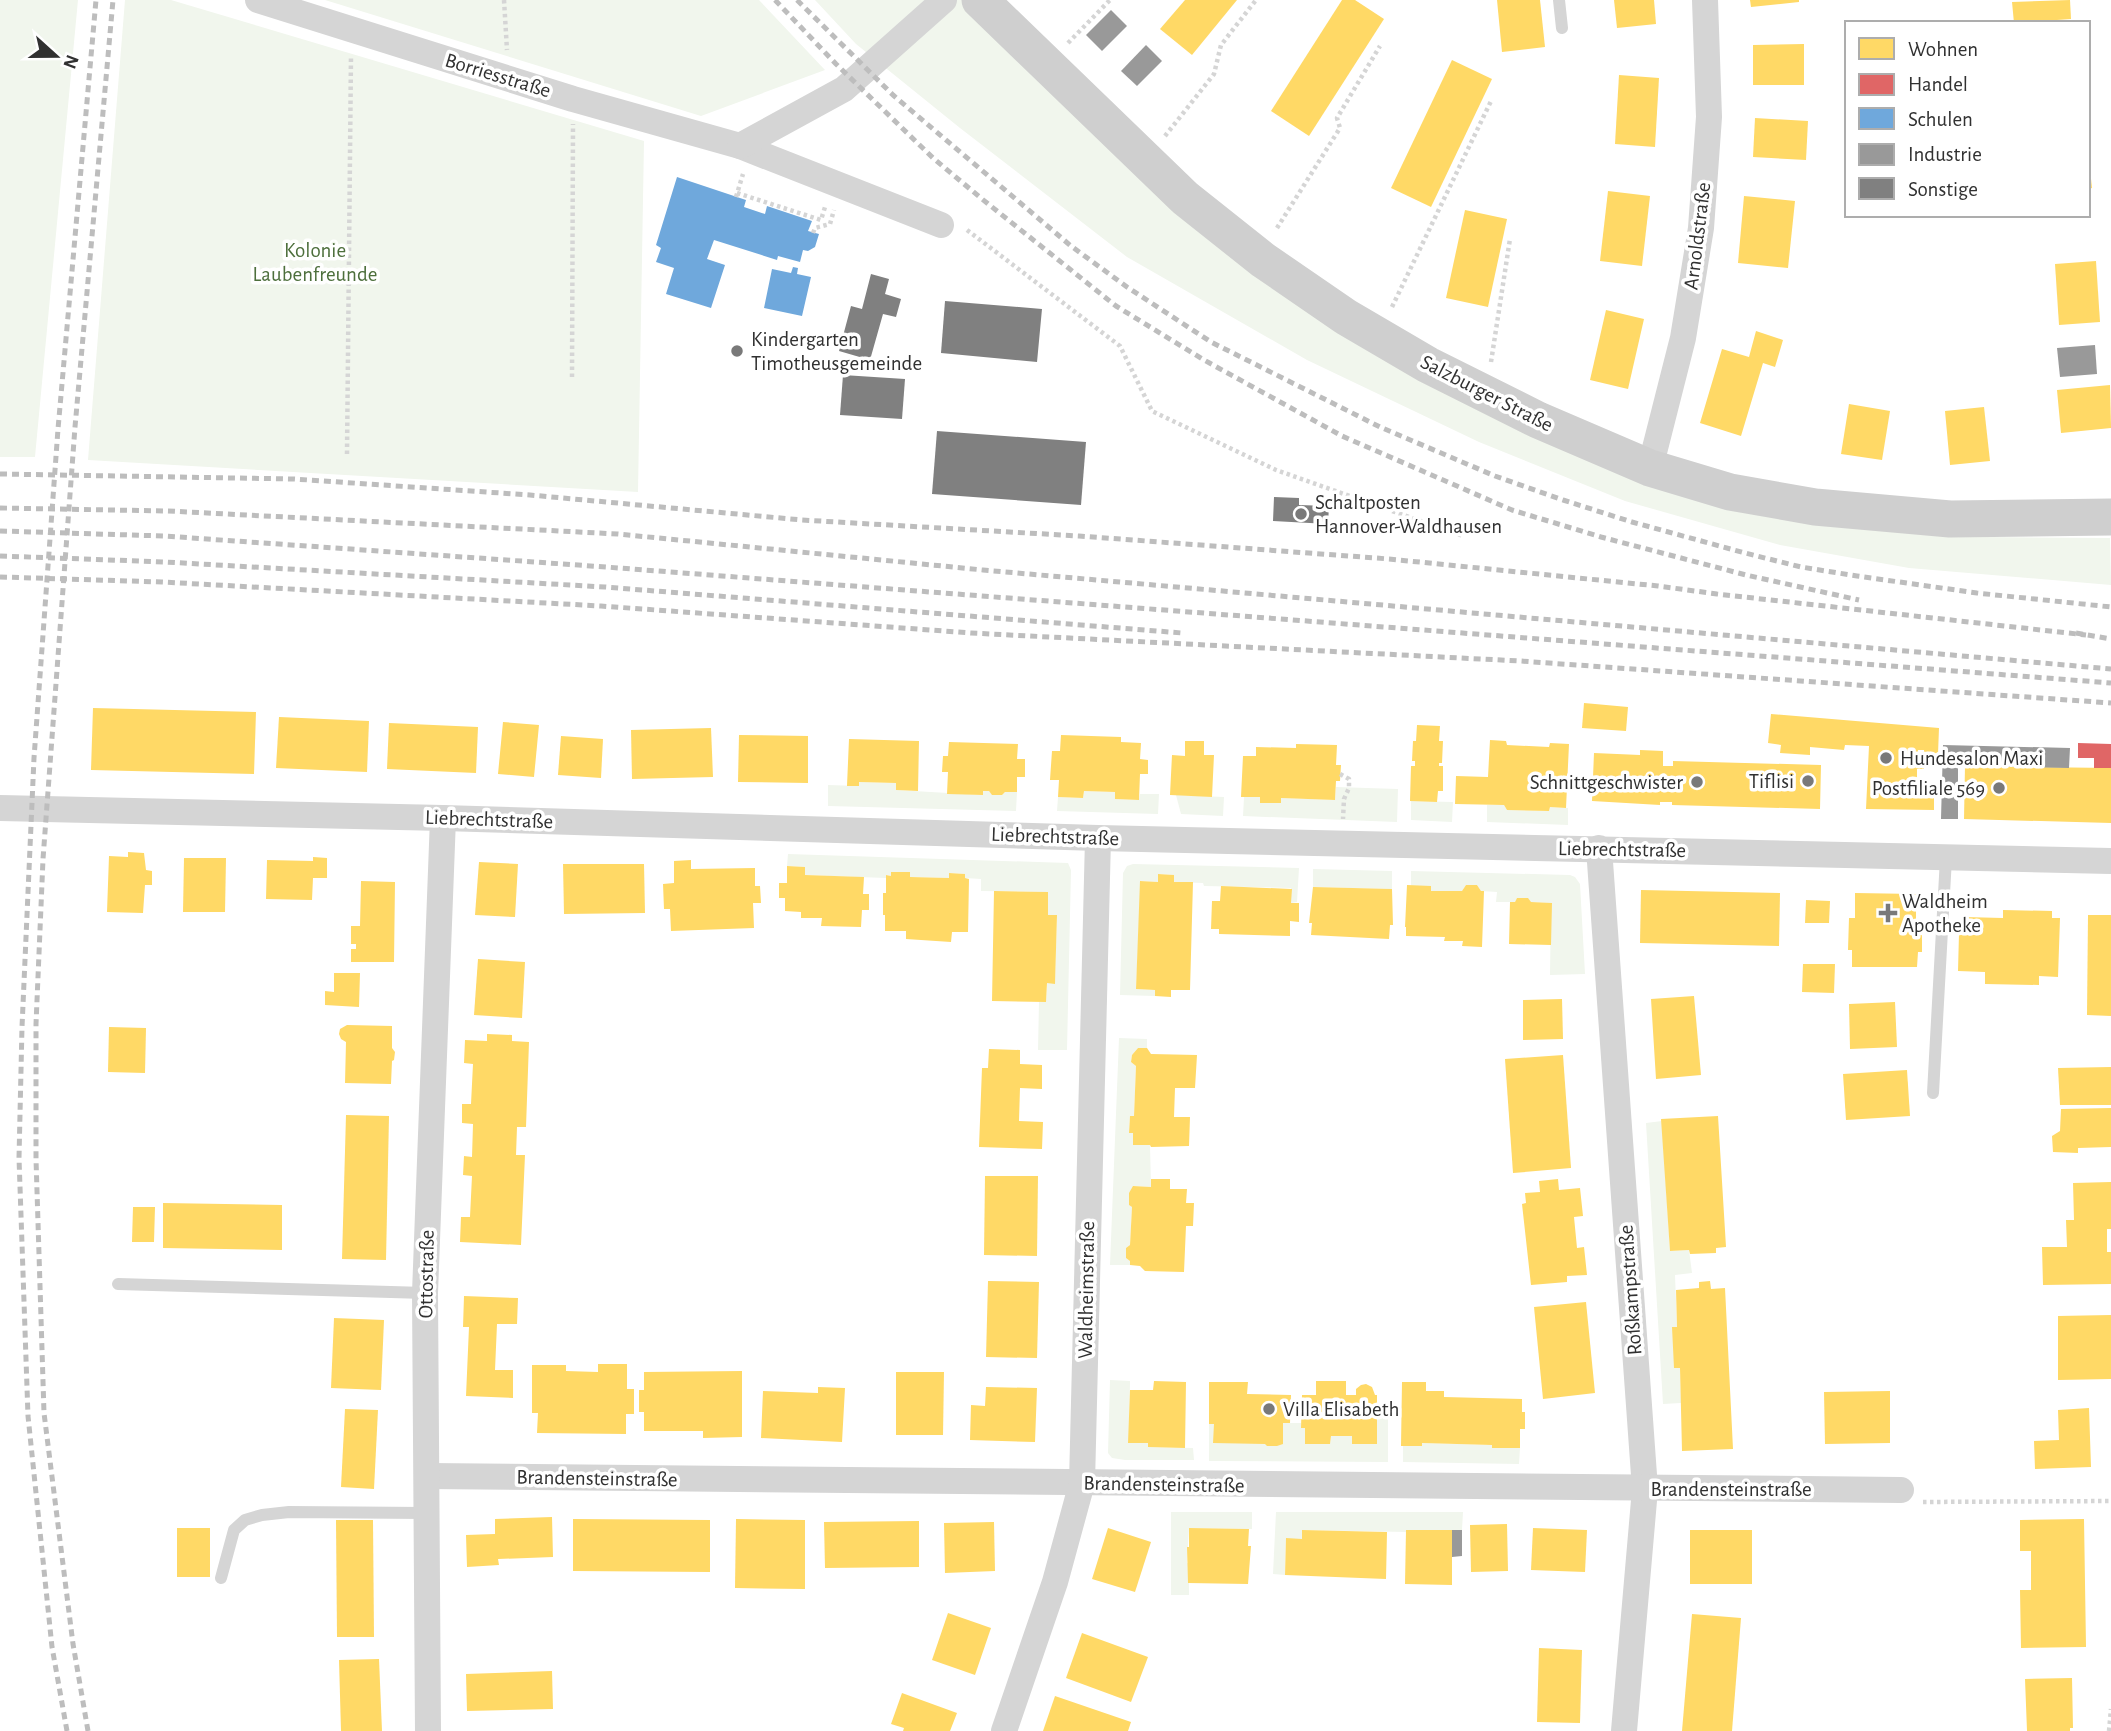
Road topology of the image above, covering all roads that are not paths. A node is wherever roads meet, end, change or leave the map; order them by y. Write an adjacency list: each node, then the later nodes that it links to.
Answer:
1 (258, 0): 7 (street, Borriesstraße)
2 (944, 0): 7 (street)
3 (980, 0): 9 (street, Salzburger Straße)
4 (1559, 0): 6 (lane)
5 (1706, 0): 9 (street, Arnoldstraße)
6 (1562, 28)
7 (740, 146): 8 (street, Borriesstraße)
8 (941, 225)
9 (1650, 468): 10 (street, Salzburger Straße)
10 (2111, 517)
11 (0, 808): 12 (street, Liebrechtstraße)
12 (443, 818): 13 (street, Liebrechtstraße); 19 (street, Ottostraße)
13 (1098, 838): 14 (street, Liebrechtstraße); 21 (street, Waldheimstraße)
14 (1599, 848): 15 (street, Liebrechtstraße); 22 (street, Roßkampstraße)
15 (1946, 858): 16 (street, Liebrechtstraße); 17 (lane)
16 (2111, 861)
17 (1933, 1093)
18 (118, 1284): 19 (lane)
19 (425, 1293): 20 (street, Ottostraße)
20 (427, 1476): 21 (street, Brandensteinstraße); 24 (street, Ottostraße)
21 (1082, 1483): 22 (street, Brandensteinstraße); 27 (street, Waldheimstraße)
22 (1645, 1489): 23 (street, Brandensteinstraße); 28 (street, Roßkampstraße)
23 (1902, 1490)
24 (426, 1513): 25 (lane); 26 (street, Ottostraße)
25 (221, 1578)
26 (428, 1731)
27 (1004, 1731)
28 (1624, 1731)

